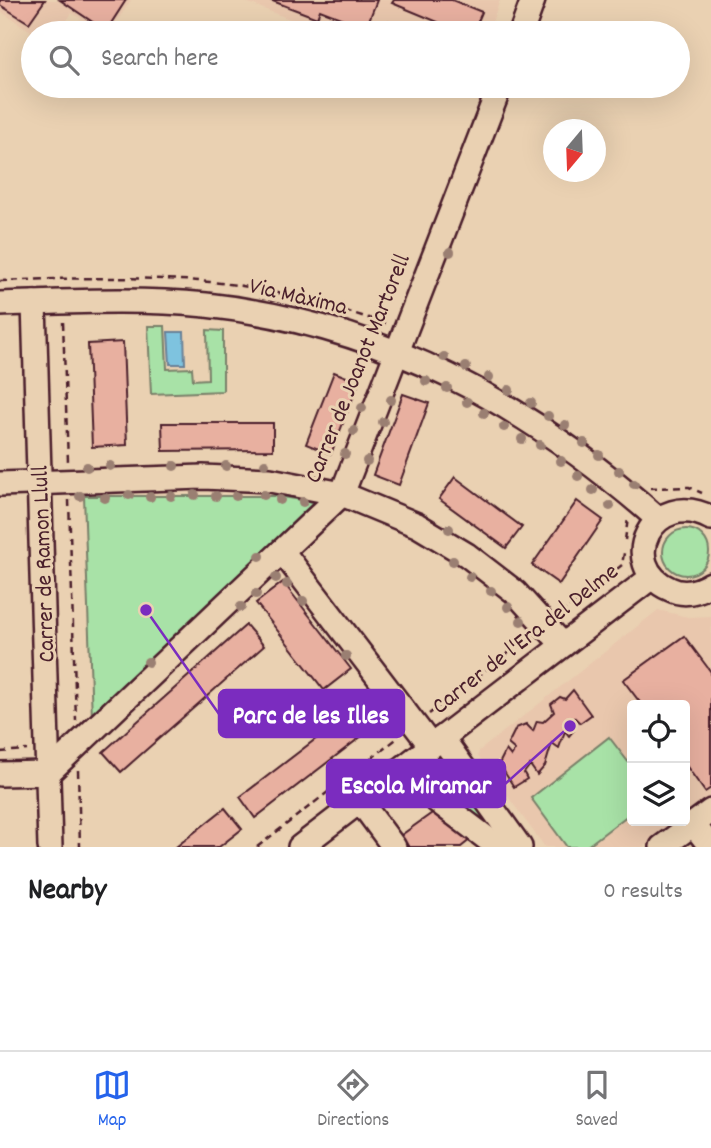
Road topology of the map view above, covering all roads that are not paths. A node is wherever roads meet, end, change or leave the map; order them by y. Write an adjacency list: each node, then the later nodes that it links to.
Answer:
1 (533, 0): 2 (street)
2 (525, 21)
3 (495, 98): 6 (street, Carrer de Joanot Martorell)
4 (34, 303): 5 (street, Via Màxima); 6 (street, Via Màxima); 7 (street, Carrer de Ramon Llull)
5 (0, 304)
6 (397, 352): 9 (street, Carrer de Joanot Martorell); 11 (street, Via Màxima)
7 (40, 482): 8 (street); 9 (street); 18 (street, Carrer de Ramon Llull)
8 (0, 484)
9 (342, 494): 12 (street, Carrer de Joanot Martorell); 15 (street)
10 (711, 518): 11 (street)
11 (658, 519): 13 (street)
12 (282, 551): 16 (street); 18 (street, Carrer de Joanot Martorell)
13 (652, 577): 14 (street); 15 (street, Carrer de l'Era del Delme)
14 (711, 584)
15 (563, 645): 16 (street, Carrer de l'Era del Delme)
16 (437, 742): 17 (street, Carrer de l'Era del Delme); 21 (street)
17 (398, 771): 20 (street, Carrer de l'Era del Delme); 23 (street)
18 (48, 773): 19 (street); 24 (street, Carrer de Ramon Llull)
19 (0, 774)
20 (360, 801): 25 (street, Carrer de l'Era del Delme); 26 (street)
21 (495, 811): 23 (street); 28 (street)
22 (702, 817): 29 (street); 30 (street)
23 (479, 830): 27 (street)
24 (50, 847)
25 (300, 847)
26 (394, 847)
27 (498, 847)
28 (520, 847)
29 (662, 847)
30 (711, 847)

